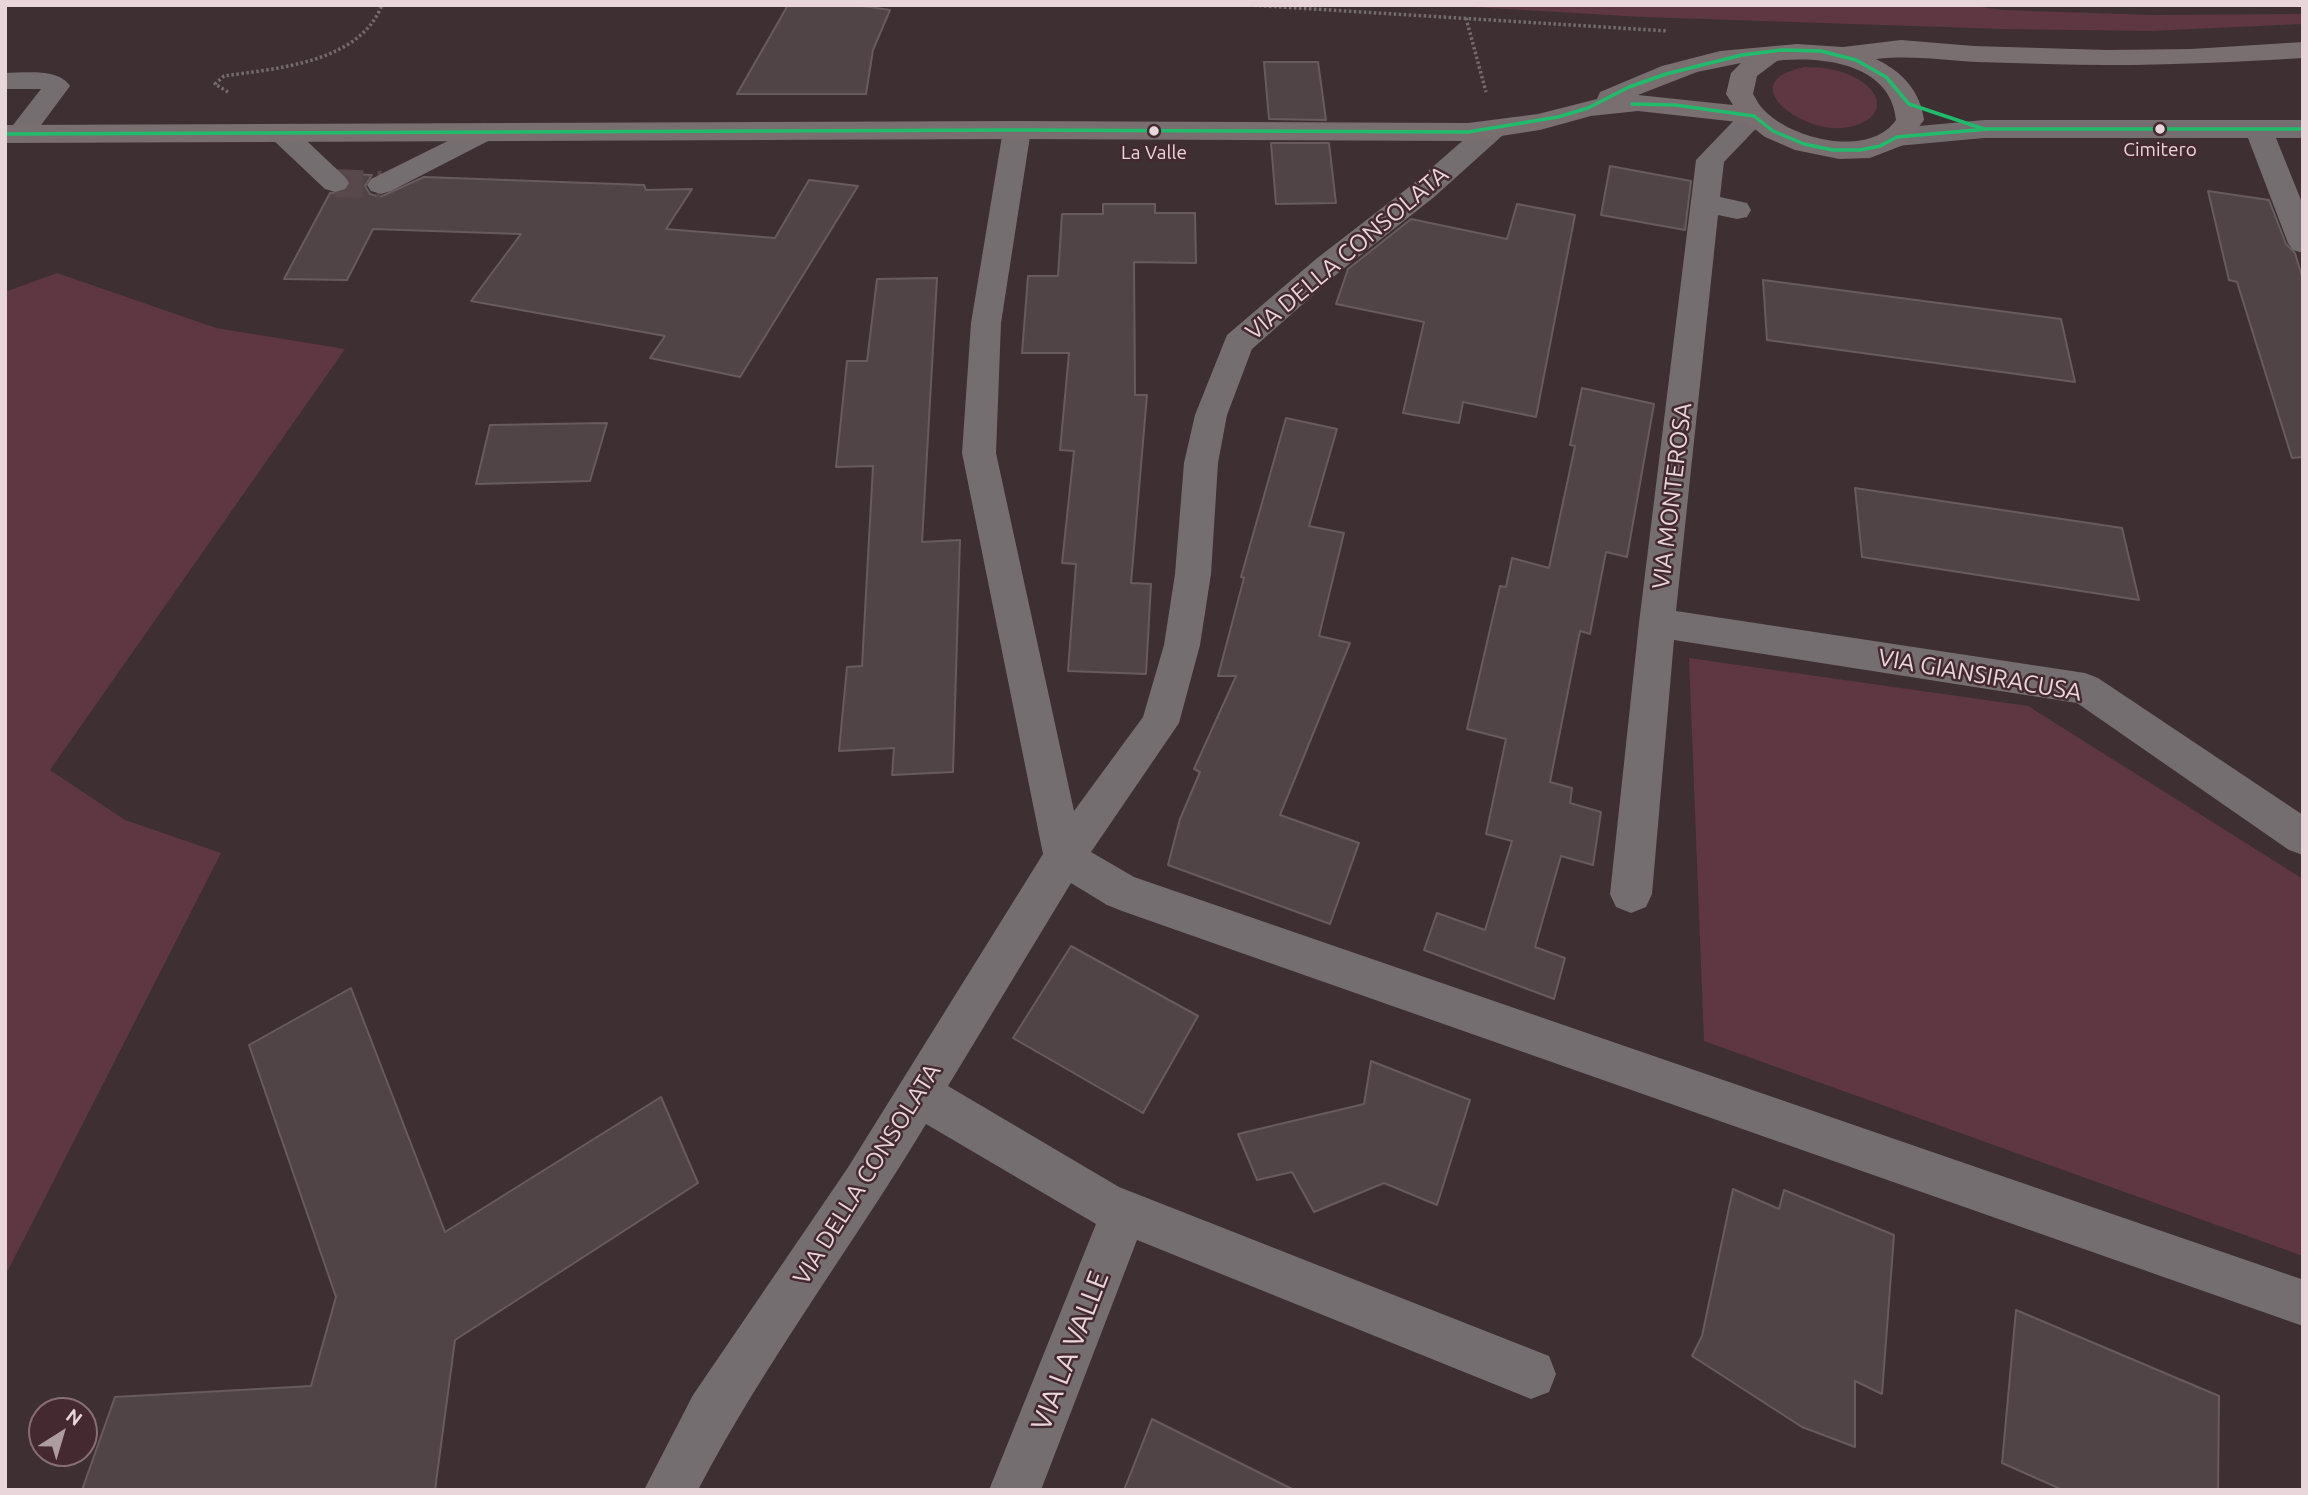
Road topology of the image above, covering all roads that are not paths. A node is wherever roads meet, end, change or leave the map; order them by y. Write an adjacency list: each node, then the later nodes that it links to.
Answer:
1 (2303, 50): 3 (main road)
2 (1770, 54): 4 (main road); 7 (main road); 8 (main road)
3 (1974, 54): 4 (main road); 6 (main road)
4 (1844, 55): 6 (main road)
5 (5, 80): 16 (street)
6 (1906, 97): 10 (street); 17 (main road)
7 (1589, 108): 8 (main road); 9 (main road)
8 (1754, 116): 17 (main road); 20 (street, VIA MONTEROSA)
9 (1493, 129): 13 (main road); 25 (street, VIA DELLA CONSOLATA)
10 (1984, 129): 11 (street); 17 (street)
11 (2259, 129): 12 (street); 22 (street)
12 (2303, 129)
13 (1017, 130): 14 (main road); 25 (street)
14 (484, 132): 15 (main road); 19 (street)
15 (282, 133): 16 (main road); 18 (street)
16 (13, 134)
17 (1897, 137)
18 (335, 183)
19 (381, 185)
20 (1705, 203): 21 (street); 23 (street, VIA MONTEROSA)
21 (1737, 210)
22 (2303, 243)
23 (1657, 623): 24 (street, VIA GIANSIRACUSA); 26 (street, VIA MONTEROSA)
24 (2303, 837)
25 (1064, 857): 27 (street, VIA DELLA CONSOLATA); 29 (street)
26 (1630, 894)
27 (919, 1094): 28 (street); 31 (street, VIA DELLA CONSOLATA)
28 (1124, 1213): 30 (street); 32 (street, VIA LA VALLE)
29 (2301, 1303)
30 (1531, 1374)
31 (670, 1490)
32 (1015, 1490)

